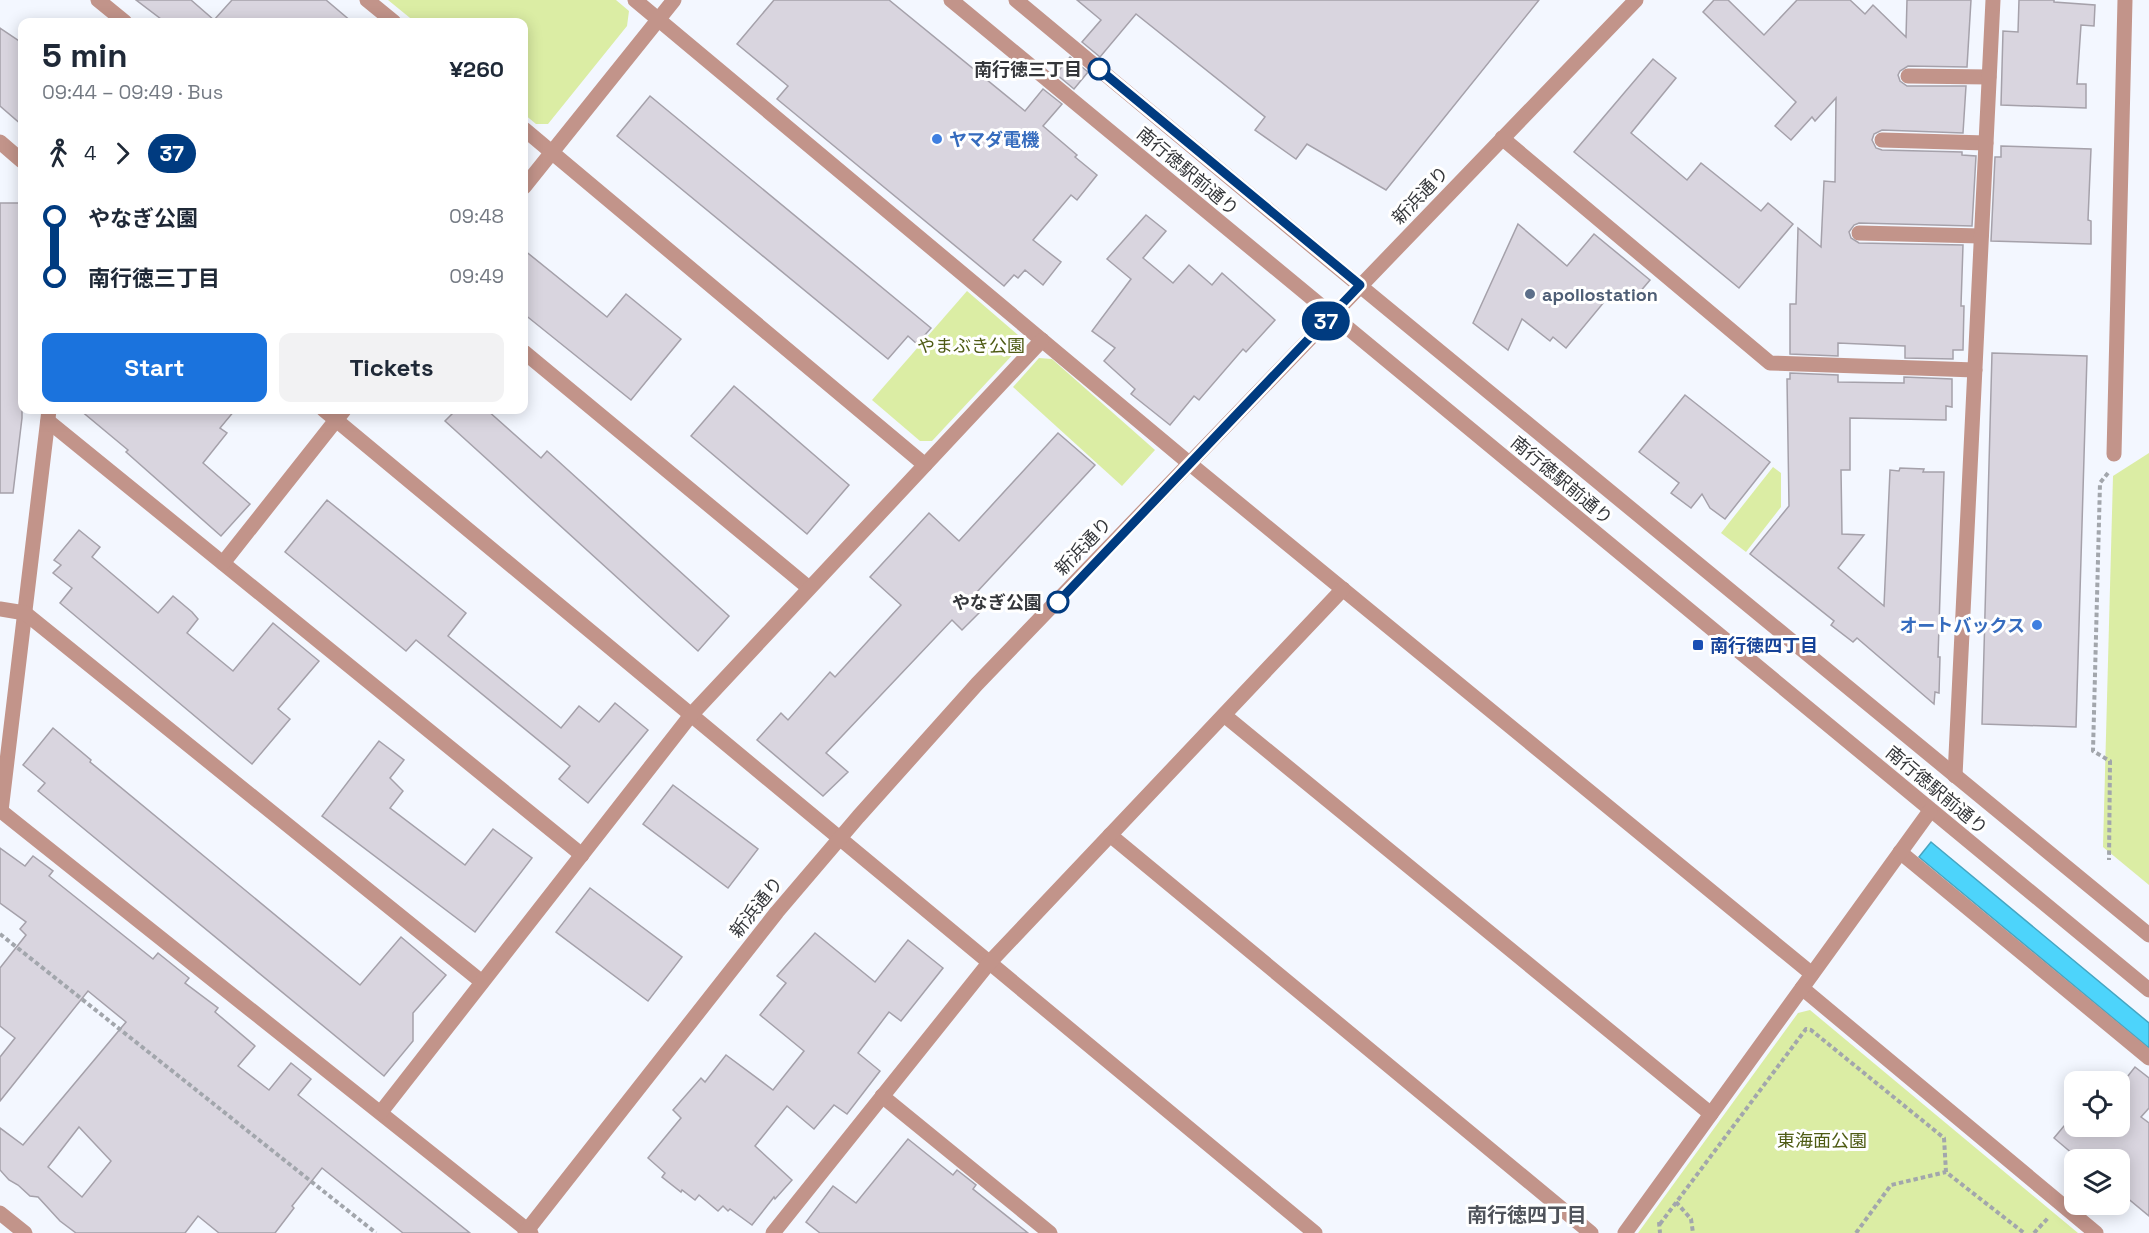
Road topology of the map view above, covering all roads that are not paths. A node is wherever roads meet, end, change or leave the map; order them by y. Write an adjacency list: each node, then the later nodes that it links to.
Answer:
1 (98, 0): 10 (street)
2 (367, 0): 11 (street)
3 (635, 0): 12 (street)
4 (674, 0): 12 (street)
5 (951, 0): 26 (street, 南行徳駅前通り)
6 (1016, 0): 25 (street, 南行徳駅前通り)
7 (1636, 0): 16 (street, 新浜通り)
8 (1993, 0): 14 (street)
9 (2125, 0): 32 (street)
10 (120, 18)
11 (389, 18)
12 (658, 19): 20 (street); 27 (street)
13 (1908, 76): 14 (street)
14 (1989, 77): 19 (street)
15 (528, 132): 20 (street)
16 (1502, 138): 25 (street, 新浜通り); 29 (street)
17 (1882, 140): 19 (street)
18 (0, 142): 21 (street)
19 (1986, 143): 24 (street)
20 (551, 152): 22 (street); 34 (street)
21 (18, 157)
22 (528, 182)
23 (1859, 233): 24 (street)
24 (1981, 236): 29 (street)
25 (1360, 285): 26 (street, 新浜通り); 42 (street, 南行徳駅前通り)
26 (1332, 316): 33 (street, 新浜通り); 43 (street, 南行徳駅前通り)
27 (1042, 340): 33 (street); 34 (street)
28 (528, 355): 36 (street)
29 (1975, 369): 42 (street)
30 (48, 415): 35 (street); 39 (street)
31 (340, 415): 35 (street); 40 (street)
32 (2114, 454)
33 (1190, 463): 37 (street); 45 (street, 新浜通り)
34 (925, 465): 36 (street)
35 (223, 563): 47 (street)
36 (809, 588): 40 (street)
37 (1343, 589): 41 (street); 50 (street)
38 (0, 609): 39 (street)
39 (25, 614): 51 (street); 56 (street)
40 (691, 715): 45 (street); 47 (street)
41 (1224, 715): 44 (street); 57 (street)
42 (1955, 776): 48 (street, 南行徳駅前通り)
43 (1930, 811): 46 (street); 53 (street, 南行徳駅前通り)
44 (1110, 835): 49 (street); 64 (street)
45 (839, 838): 49 (street); 60 (street, 新浜通り)
46 (1900, 852): 50 (street); 54 (street)
47 (582, 855): 51 (street)
48 (2149, 935)
49 (989, 963): 55 (street); 63 (street)
50 (1812, 974): 52 (street)
51 (482, 982): 56 (street)
52 (1802, 988): 57 (street); 66 (street)
53 (2149, 990)
54 (2149, 1058)
55 (882, 1096): 59 (street); 62 (street)
56 (381, 1112): 60 (street)
57 (1711, 1114): 65 (street)
58 (0, 1213): 61 (street)
59 (782, 1230)
60 (528, 1232)
61 (25, 1233)
62 (1050, 1233)
63 (1315, 1233)
64 (1591, 1233)
65 (1624, 1233)
66 (2096, 1233)

